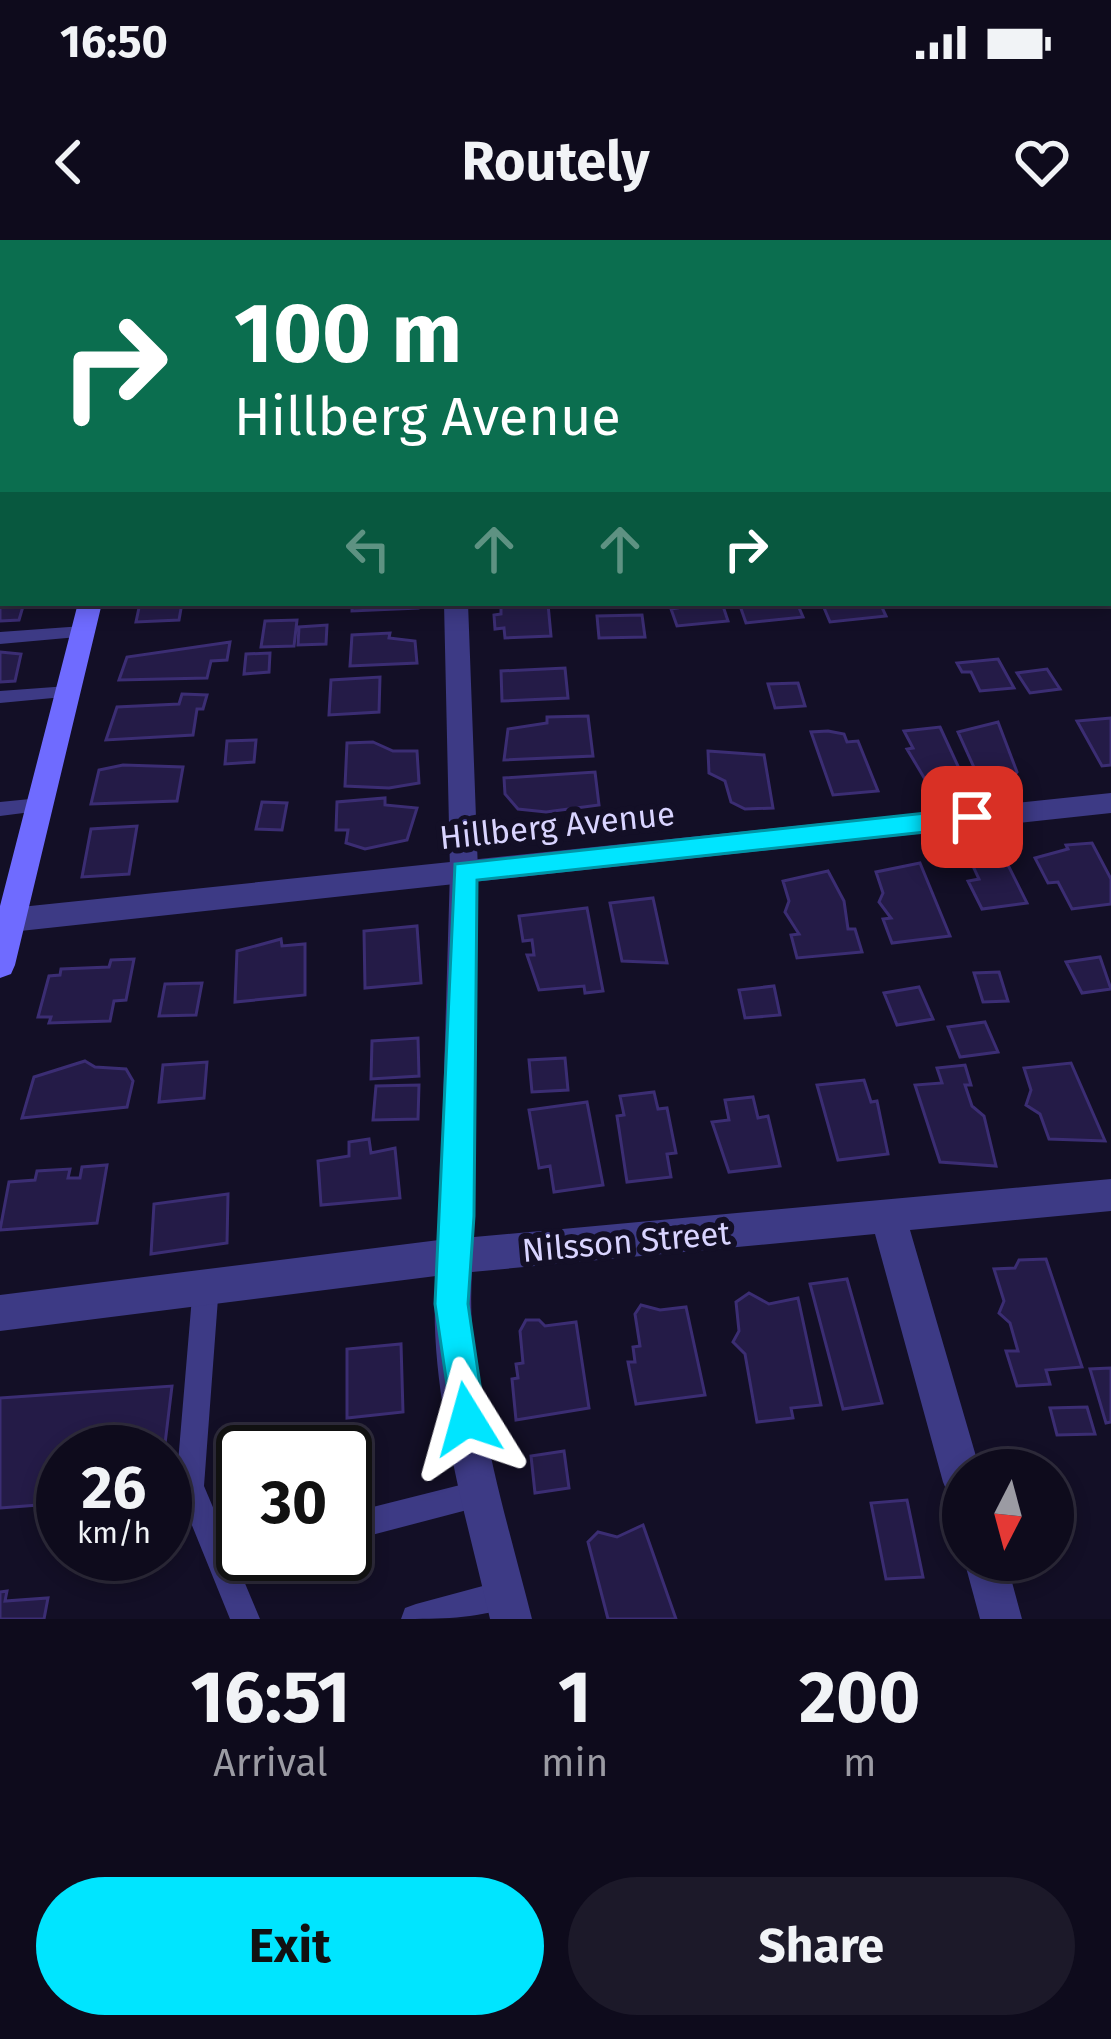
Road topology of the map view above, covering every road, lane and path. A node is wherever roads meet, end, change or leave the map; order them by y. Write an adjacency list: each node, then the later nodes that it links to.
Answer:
1 (90, 606): 3 (main road)
2 (456, 606): 10 (street)
3 (83, 632): 4 (lane); 5 (main road)
4 (0, 638)
5 (68, 692): 6 (lane); 8 (main road)
6 (0, 697)
7 (1111, 803): 10 (street, Hillberg Avenue)
8 (40, 805): 9 (lane); 11 (main road)
9 (0, 809)
10 (464, 871): 11 (street, Hillberg Avenue); 14 (street)
11 (4, 941)
12 (1111, 1195): 13 (street, Nilsson Street)
13 (889, 1219): 14 (street, Nilsson Street); 17 (street)
14 (452, 1256): 15 (street, Nilsson Street); 18 (street)
15 (206, 1285): 16 (street, Nilsson Street); 20 (lane)
16 (0, 1313)
17 (954, 1449)
18 (480, 1494): 19 (lane); 23 (street)
19 (372, 1521)
20 (216, 1531)
21 (236, 1581): 24 (lane)
22 (991, 1581): 26 (street)
23 (508, 1607): 25 (lane)
24 (245, 1619)
25 (416, 1619)
26 (1001, 1619)

